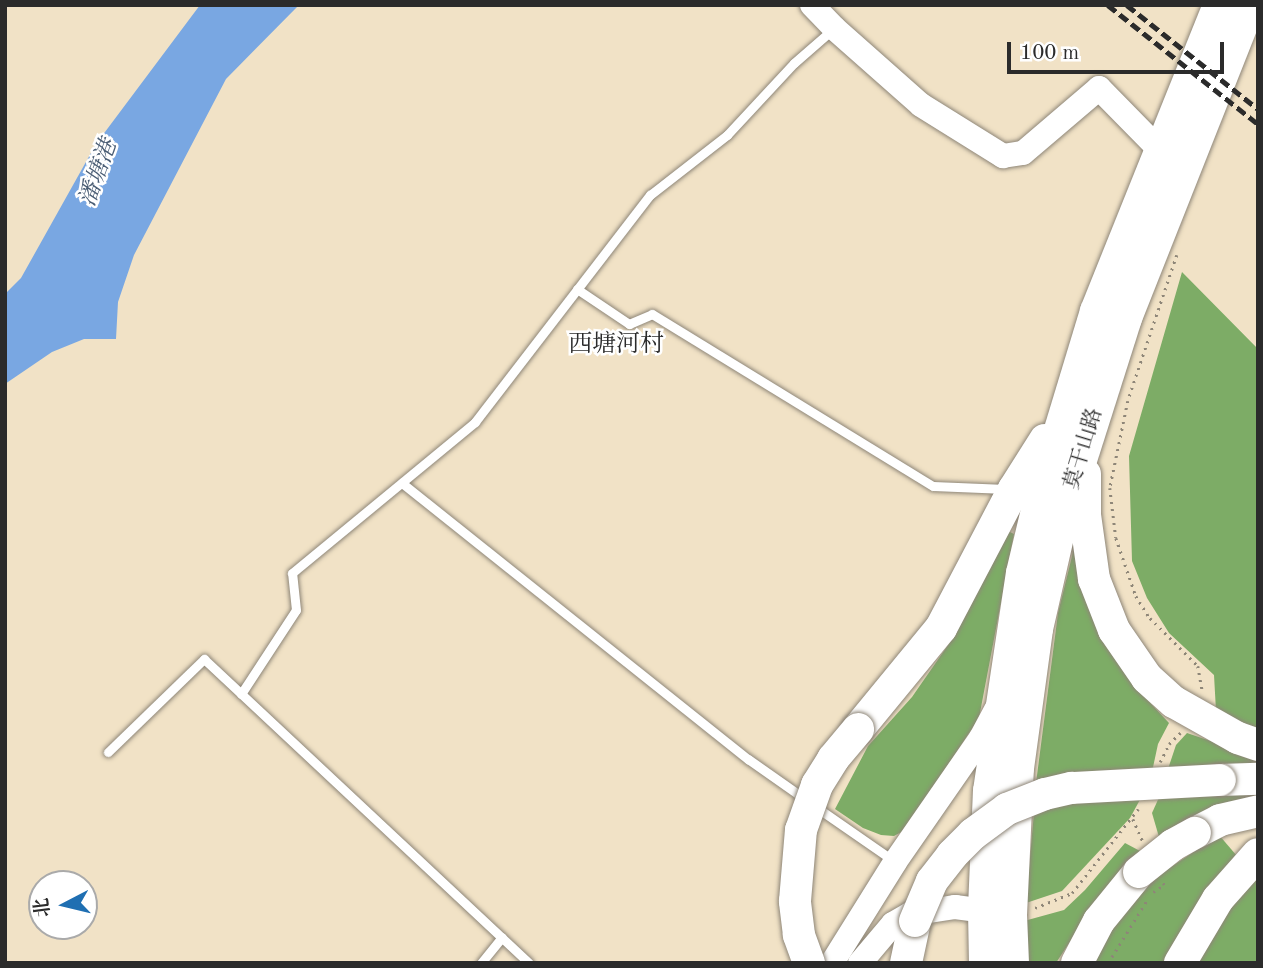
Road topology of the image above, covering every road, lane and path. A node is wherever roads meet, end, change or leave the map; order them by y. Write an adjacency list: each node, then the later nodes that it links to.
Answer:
1 (812, 5): 4 (main road)
2 (1219, 5): 5 (highway, 莫干山路)
3 (1250, 5): 9 (highway, 莫干山路)
4 (834, 29): 5 (main road); 7 (lane)
5 (1161, 151): 8 (highway, 莫干山路)
6 (1179, 248): 14 (path)
7 (577, 289): 10 (lane); 11 (lane)
8 (1065, 409): 11 (highway); 13 (highway, 莫干山路)
9 (1086, 439): 16 (highway); 24 (highway, 莫干山路)
10 (402, 483): 12 (lane); 23 (lane)
11 (1014, 489): 28 (highway, bridge)
12 (241, 694): 17 (lane); 25 (lane)
13 (1001, 700): 23 (main road, 莫干山路); 24 (highway, 莫干山路)
14 (1205, 700)
15 (1183, 729): 18 (path)
16 (1258, 745)
17 (108, 752)
18 (1157, 769)
19 (1258, 779): 31 (highway, bridge)
20 (1139, 806): 24 (path)
21 (1258, 811): 34 (highway, bridge)
22 (1252, 860): 35 (highway)
23 (895, 862): 29 (main road, 莫干山路)
24 (998, 912): 30 (main road); 32 (highway, 莫干山路); 33 (highway, 莫干山路)
25 (502, 937): 26 (lane); 27 (lane)
26 (481, 963)
27 (529, 963)
28 (809, 963)
29 (832, 963)
30 (860, 963)
31 (906, 963)
32 (985, 963)
33 (1013, 963)
34 (1077, 963)
35 (1180, 963)

